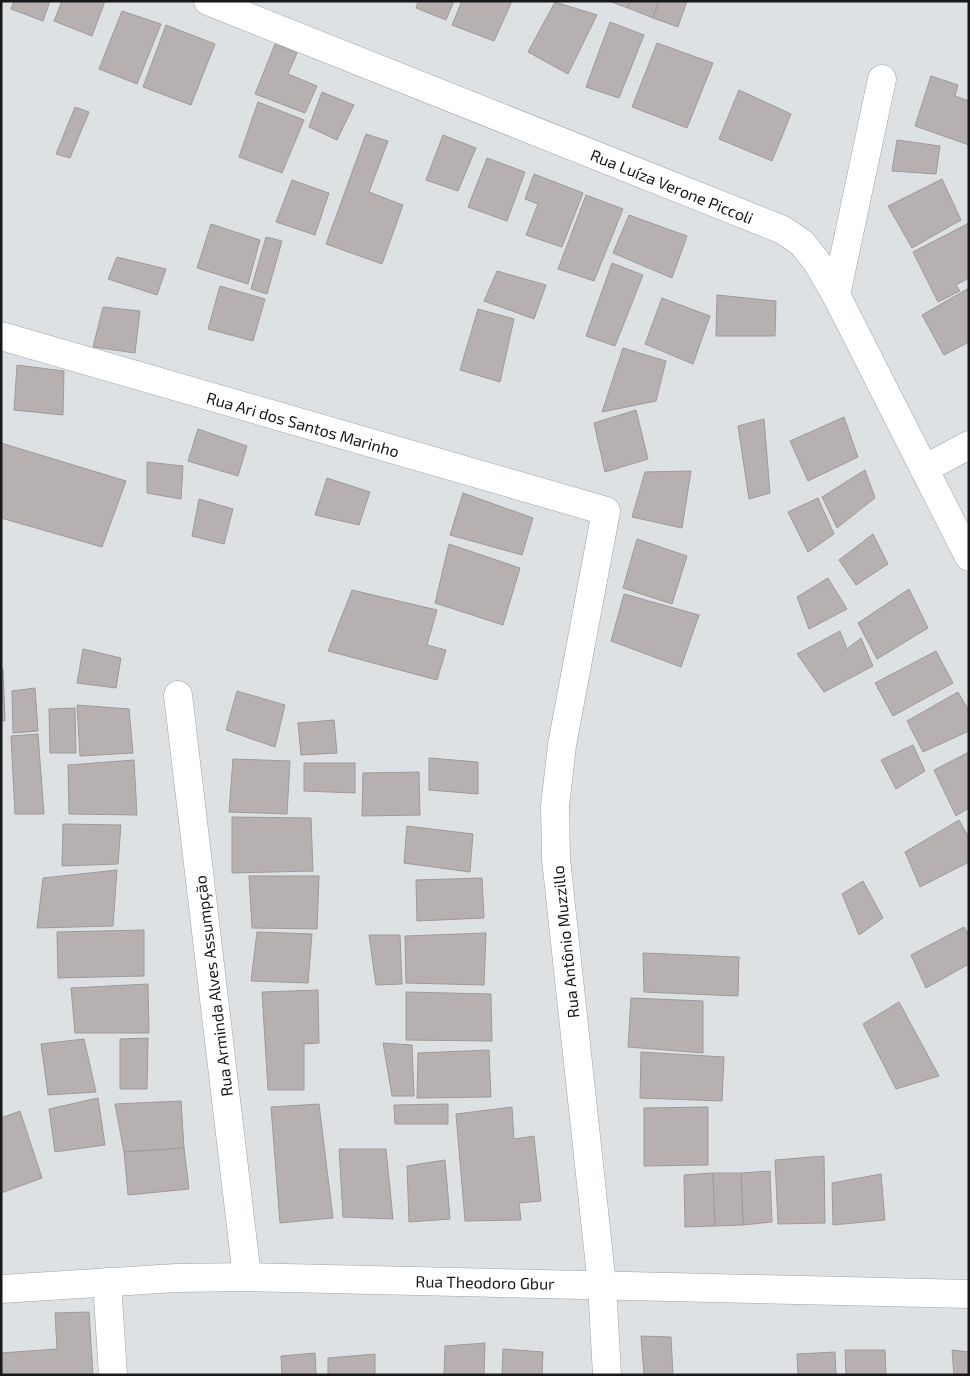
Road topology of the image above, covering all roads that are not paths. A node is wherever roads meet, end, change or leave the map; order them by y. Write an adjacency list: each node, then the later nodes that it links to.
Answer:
1 (208, 1): 3 (street, Rua Luíza Verone Piccoli)
2 (882, 79): 3 (street)
3 (836, 295): 6 (street, Rua Luíza Verone Piccoli)
4 (1, 336): 7 (street, Rua Ari dos Santos Marinho)
5 (969, 445): 6 (street)
6 (924, 469): 8 (street, Rua Luíza Verone Piccoli)
7 (606, 511): 12 (street, Rua Antônio Muzzillo)
8 (969, 557)
9 (178, 695): 10 (street, Rua Arminda Alves Assumpção)
10 (247, 1277): 11 (street, Rua Theodoro Gbur); 12 (street, Rua Theodoro Gbur)
11 (107, 1282): 13 (street, Rua Theodoro Gbur); 15 (street)
12 (602, 1285): 14 (street, Rua Theodoro Gbur); 16 (street, Rua Antônio Muzzillo)
13 (1, 1288)
14 (969, 1294)
15 (113, 1375)
16 (607, 1375)

